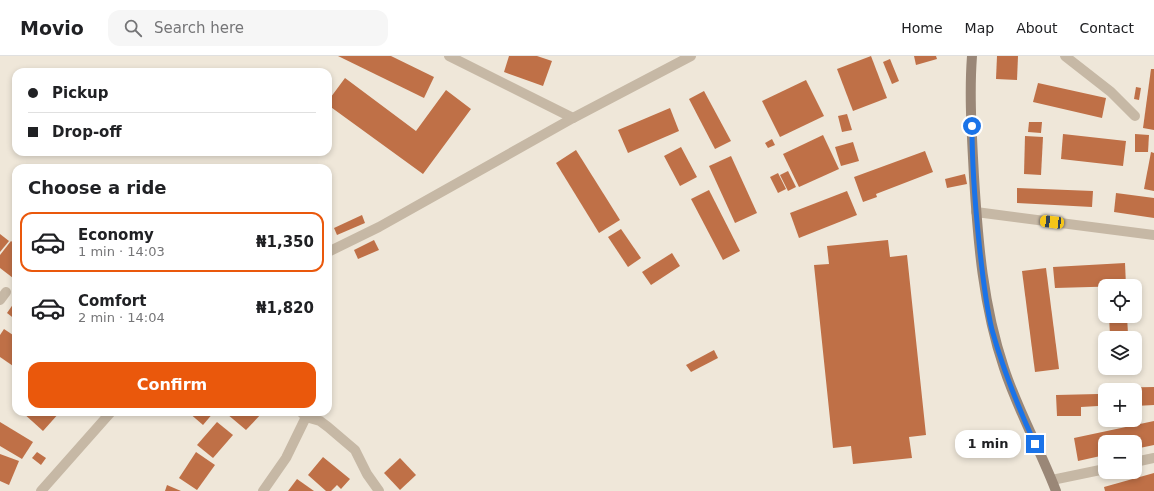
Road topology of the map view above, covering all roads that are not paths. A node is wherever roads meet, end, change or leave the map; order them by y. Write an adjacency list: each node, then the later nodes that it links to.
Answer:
1 (449, 56): 6 (street)
2 (691, 56): 6 (street)
3 (972, 56): 7 (street)
4 (1065, 56): 5 (street)
5 (1135, 116)
6 (573, 118): 9 (street)
7 (976, 212): 8 (street); 16 (street)
8 (1154, 235)
9 (332, 250)
10 (108, 416): 17 (street)
11 (303, 416): 18 (street)
12 (309, 416): 19 (street)
13 (1154, 458): 14 (street)
14 (1142, 461)
15 (1098, 470): 16 (street)
16 (1052, 480): 20 (street)
17 (47, 489)
18 (263, 491)
19 (379, 491)
20 (1056, 491)

